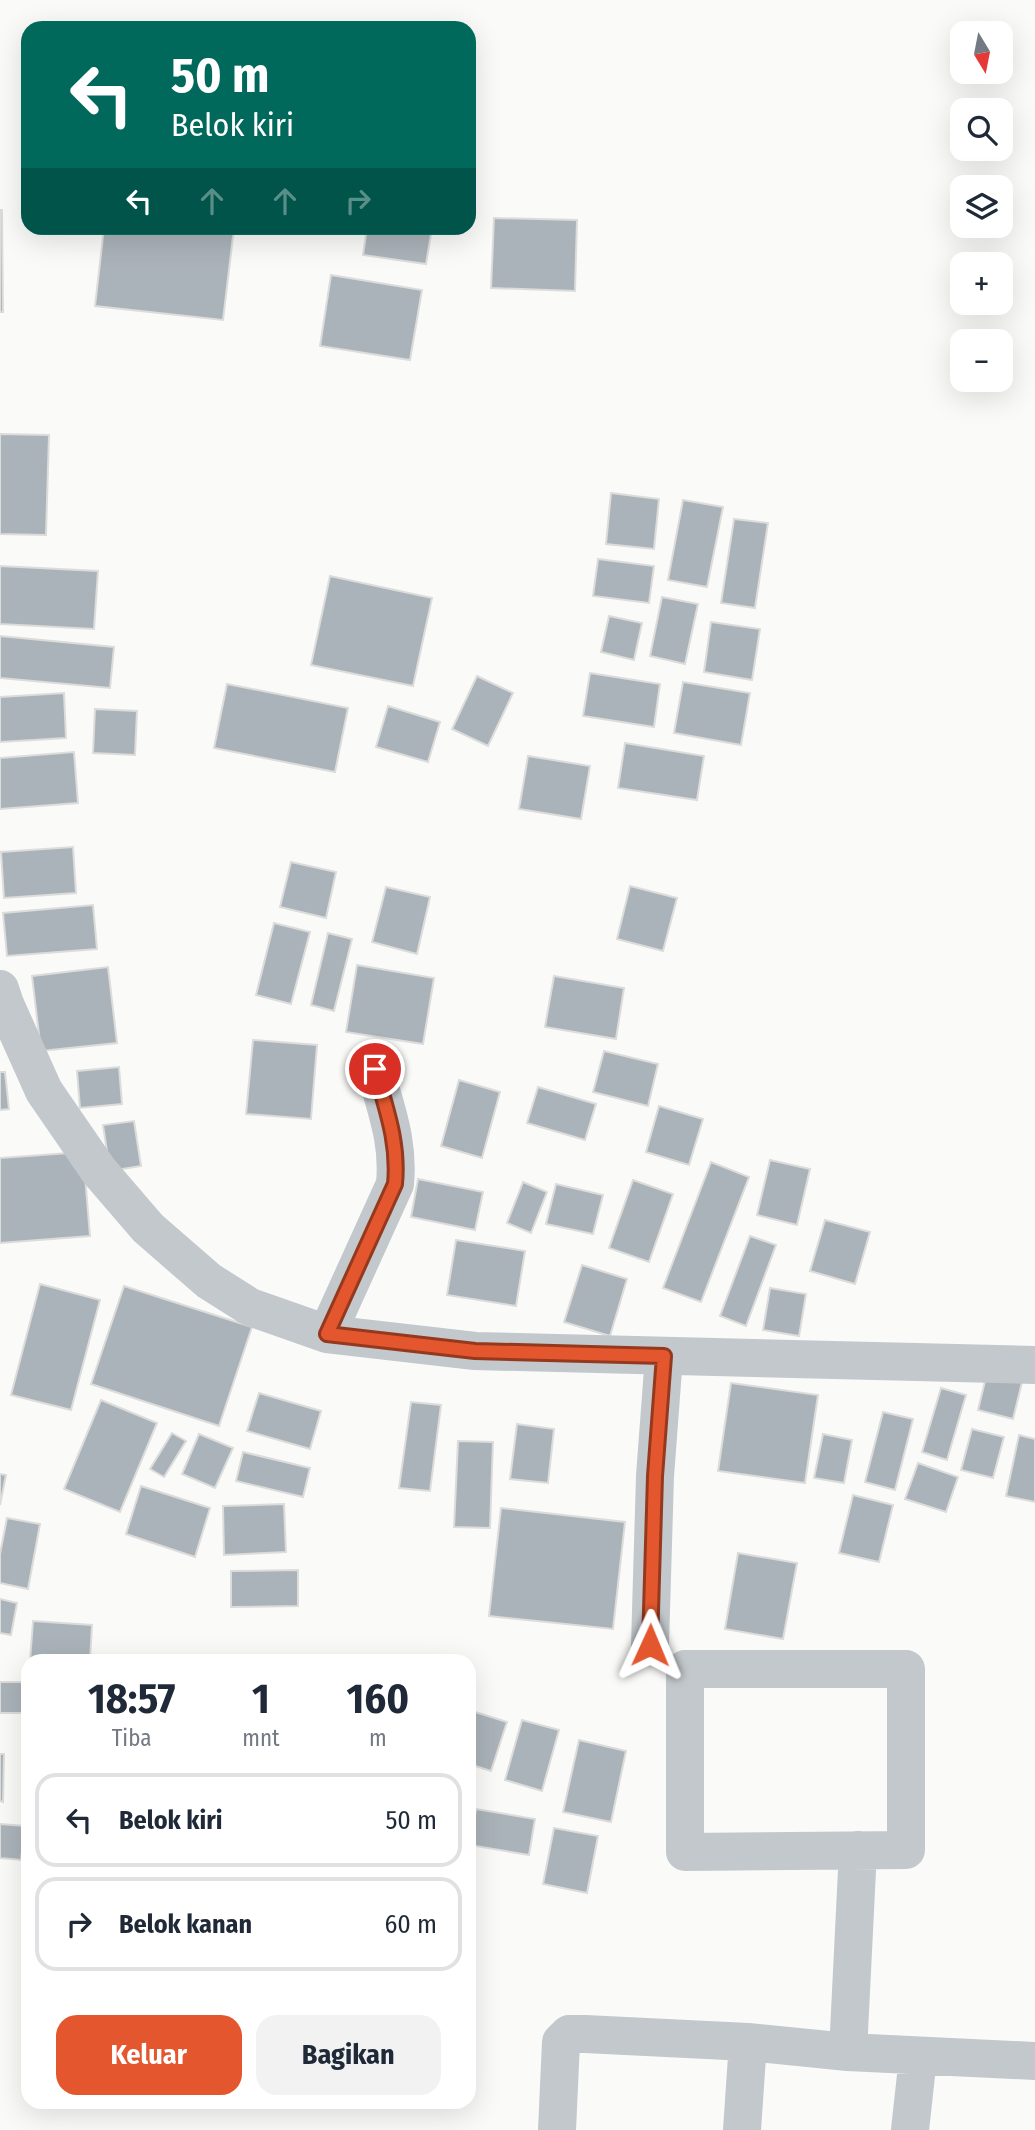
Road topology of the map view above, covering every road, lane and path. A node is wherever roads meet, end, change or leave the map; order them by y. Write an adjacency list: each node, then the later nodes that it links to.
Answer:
1 (0, 989): 3 (street)
2 (375, 1069): 3 (street)
3 (327, 1334): 4 (street)
4 (664, 1356): 5 (street); 6 (street)
5 (1035, 1365)
6 (650, 1645)
7 (858, 1850): 7 (street); 9 (street)
8 (748, 2042): 9 (street); 12 (street); 13 (street)
9 (848, 2052): 10 (street)
10 (918, 2057): 11 (street); 14 (street)
11 (1035, 2061)
12 (557, 2130)
13 (742, 2130)
14 (910, 2130)

